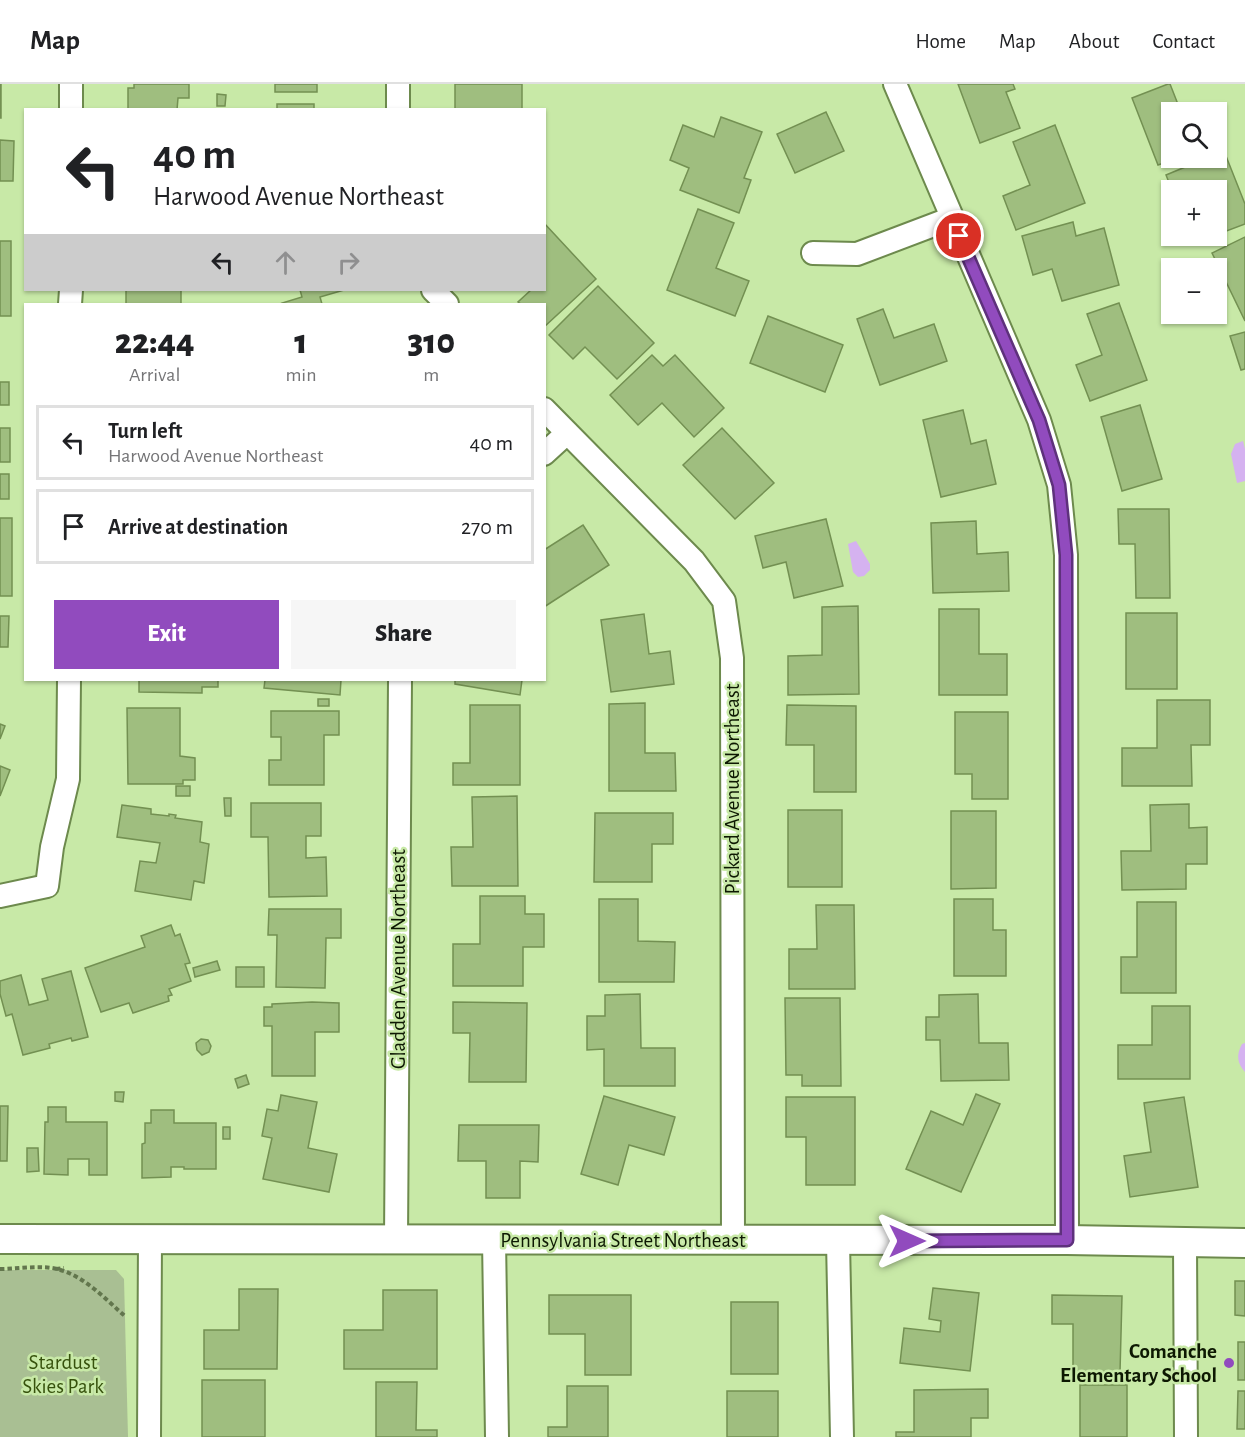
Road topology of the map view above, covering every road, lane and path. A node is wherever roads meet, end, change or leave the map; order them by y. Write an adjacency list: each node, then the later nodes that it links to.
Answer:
1 (71, 84): 4 (street)
2 (398, 84): 5 (street)
3 (895, 84): 6 (street)
4 (71, 108)
5 (398, 108)
6 (952, 218): 7 (street); 21 (street)
7 (813, 253)
8 (434, 291): 9 (street)
9 (446, 303)
10 (546, 411): 11 (street, Pickard Avenue Northeast)
11 (567, 433): 12 (street); 20 (street, Pickard Avenue Northeast)
12 (546, 452)
13 (69, 681): 15 (street)
14 (400, 681): 18 (street, Gladden Avenue Northeast)
15 (0, 896)
16 (0, 1239): 17 (street, Pennsylvania Street Northeast)
17 (150, 1239): 18 (street, Pennsylvania Street Northeast); 29 (street)
18 (396, 1239): 19 (street, Pennsylvania Street Northeast)
19 (494, 1239): 20 (street, Pennsylvania Street Northeast); 30 (street)
20 (733, 1240): 22 (street, Pennsylvania Street Northeast)
21 (1067, 1240): 22 (street, Pennsylvania Street Northeast); 23 (street, Pennsylvania Street Northeast)
22 (838, 1241): 31 (street)
23 (1185, 1242): 24 (street, Pennsylvania Street Northeast); 32 (street)
24 (1245, 1243)
25 (77, 1268): 27 (path)
26 (0, 1269): 27 (path)
27 (56, 1269): 28 (path)
28 (129, 1310)
29 (149, 1437)
30 (497, 1437)
31 (842, 1437)
32 (1186, 1437)

